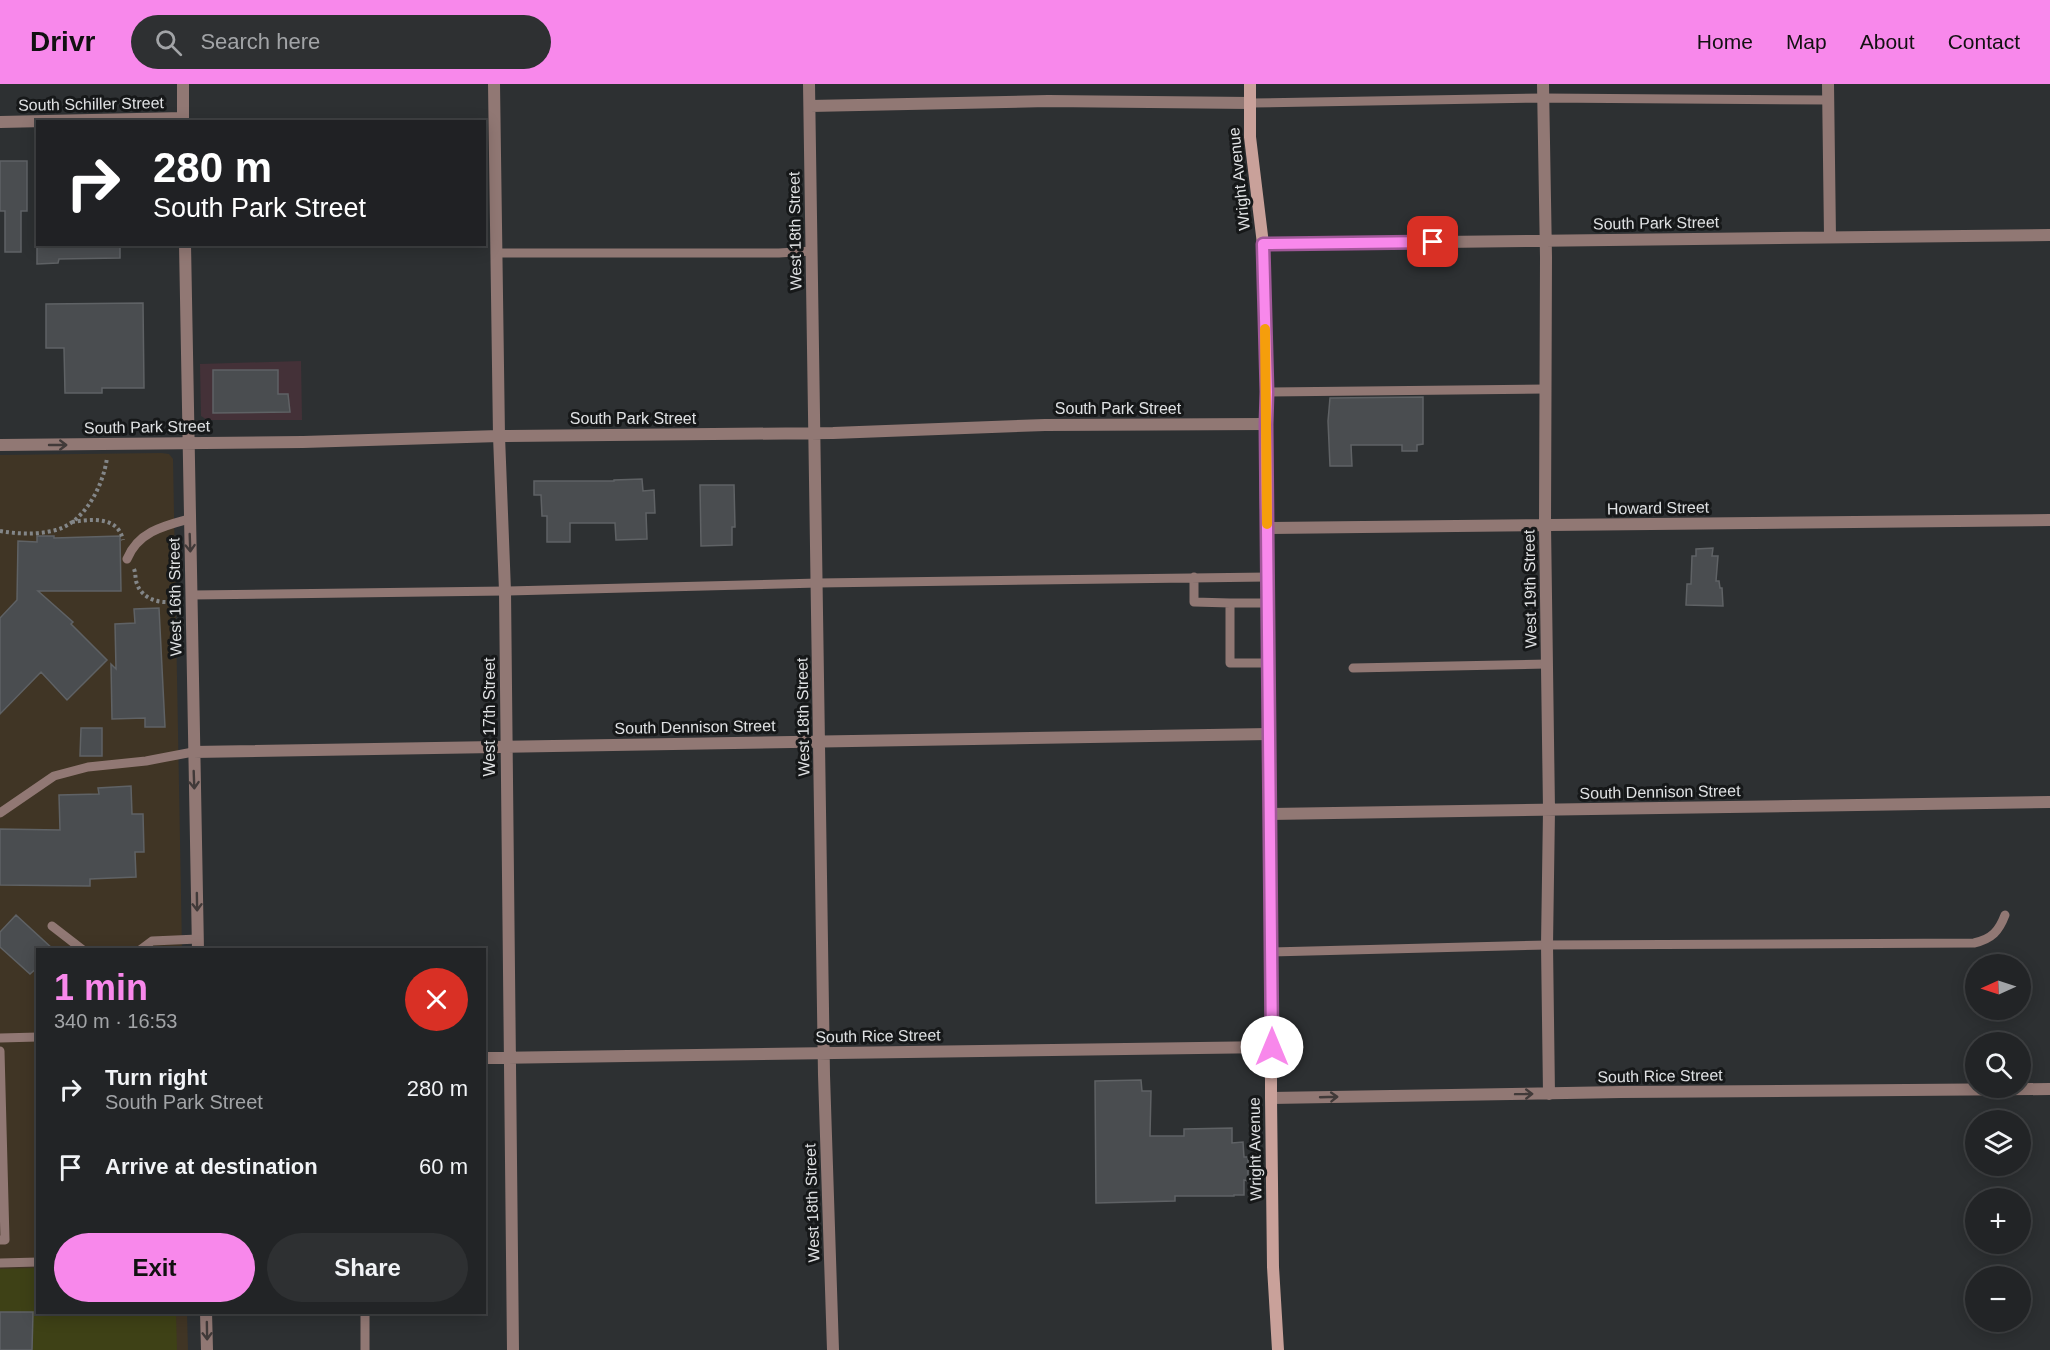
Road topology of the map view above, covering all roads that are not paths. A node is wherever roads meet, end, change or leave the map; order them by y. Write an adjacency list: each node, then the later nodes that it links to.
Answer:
1 (183, 84): 11 (street)
2 (494, 84): 20 (street, West 17th Street)
3 (809, 84): 10 (street, West 18th Street)
4 (1250, 84): 9 (main road, Wright Avenue)
5 (1543, 84): 7 (street, West 19th Street)
6 (1828, 84): 8 (street)
7 (1543, 98): 8 (lane); 9 (lane); 16 (street, West 19th Street)
8 (1828, 100): 15 (street)
9 (1251, 103): 10 (street); 17 (main road, Wright Avenue)
10 (810, 106): 19 (street, West 18th Street)
11 (183, 120)
12 (0, 122): 13 (street, South Schiller Street)
13 (36, 122)
14 (2050, 235): 15 (street, South Park Street)
15 (1830, 237): 16 (street, South Park Street)
16 (1544, 240): 17 (street, South Park Street); 21 (street, West 19th Street)
17 (1263, 244): 22 (main road, Wright Avenue)
18 (185, 246): 26 (street, West 16th Street)
19 (812, 251): 20 (lane); 24 (street, West 18th Street)
20 (497, 254): 25 (street, West 17th Street)
21 (1545, 389): 22 (lane); 30 (street, West 19th Street)
22 (1267, 392): 23 (main road, Wright Avenue)
23 (1266, 424): 24 (street, South Park Street); 31 (main road, Wright Avenue)
24 (815, 433): 25 (street, South Park Street); 35 (street, West 18th Street)
25 (499, 436): 26 (street, South Park Street); 36 (street, West 17th Street)
26 (188, 442): 27 (street, South Park Street, one-way to 26); 28 (street, West 16th Street)
27 (0, 445)
28 (189, 519): 32 (lane); 37 (street, West 16th Street, one-way to 37)
29 (2050, 520): 30 (street, Howard Street)
30 (1545, 525): 31 (street, Howard Street); 41 (street, West 19th Street)
31 (1267, 528): 34 (main road, Wright Avenue)
32 (128, 556)
33 (1194, 577): 34 (lane); 35 (lane); 38 (lane)
34 (1268, 577): 39 (main road, Wright Avenue)
35 (818, 583): 36 (lane); 44 (street, West 18th Street)
36 (505, 591): 37 (lane); 45 (street, West 17th Street)
37 (192, 595): 46 (street, West 16th Street)
38 (1230, 603): 39 (lane); 40 (lane)
39 (1267, 603): 40 (main road, Wright Avenue)
40 (1269, 663): 43 (main road, Wright Avenue)
41 (1548, 664): 42 (lane); 48 (street, West 19th Street)
42 (1353, 668)
43 (1269, 734): 44 (street, South Dennison Street); 50 (main road, Wright Avenue)
44 (820, 742): 45 (street, South Dennison Street); 62 (street, West 18th Street)
45 (505, 747): 46 (street, South Dennison Street); 63 (street, West 17th Street)
46 (193, 752): 49 (lane); 53 (street, West 16th Street, one-way to 53)
47 (2050, 802): 48 (street, South Dennison Street)
48 (1550, 810): 50 (street, South Dennison Street); 54 (street, West 19th Street)
49 (0, 813)
50 (1270, 814): 57 (main road, Wright Avenue)
51 (2006, 915): 54 (lane)
52 (52, 926): 55 (lane)
53 (198, 944): 56 (lane)
54 (1547, 945): 57 (lane); 66 (street, West 19th Street)
55 (80, 948)
56 (142, 948)
57 (1271, 952): 60 (main road, Wright Avenue)
58 (36, 1037): 59 (lane)
59 (0, 1038)
60 (1272, 1047): 62 (street, South Rice Street); 67 (main road, Wright Avenue)
61 (0, 1051): 68 (lane)
62 (824, 1053): 63 (street, South Rice Street); 76 (street, West 18th Street)
63 (508, 1057): 64 (street, South Rice Street); 75 (street, West 17th Street)
64 (486, 1058)
65 (2050, 1089): 66 (street, South Rice Street)
66 (1549, 1094): 67 (street, South Rice Street, one-way to 66)
67 (1271, 1098): 77 (main road, Wright Avenue)
68 (0, 1240)
69 (36, 1262): 70 (lane)
70 (0, 1263)
71 (206, 1314): 73 (street, one-way to 73)
72 (365, 1314): 74 (lane)
73 (207, 1350)
74 (365, 1350)
75 (513, 1350)
76 (833, 1350)
77 (1278, 1350)

